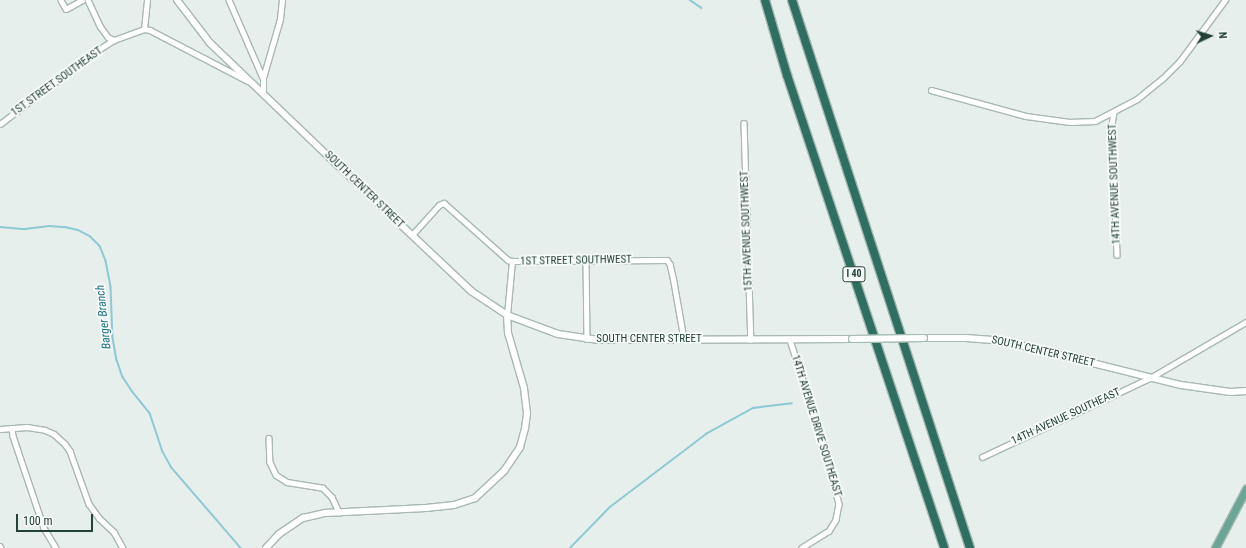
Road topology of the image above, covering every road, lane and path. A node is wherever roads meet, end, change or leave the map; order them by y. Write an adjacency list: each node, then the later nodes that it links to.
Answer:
1 (61, 0): 2 (street)
2 (82, 0)
3 (88, 0): 14 (street, 1ST STREET SOUTHEAST)
4 (147, 0): 12 (street)
5 (177, 0): 16 (street, SOUTH CENTER STREET)
6 (229, 0): 15 (street)
7 (282, 0): 15 (street)
8 (760, 0): 13 (highway)
9 (765, 0): 13 (highway, I 40)
10 (792, 0): 45 (highway, I 40)
11 (1225, 0): 19 (street)
12 (144, 29): 14 (street, 1ST STREET SOUTHEAST); 16 (street)
13 (775, 34): 44 (highway, I 40)
14 (114, 40): 21 (street, 1ST STREET SOUTHEAST)
15 (263, 78): 18 (street)
16 (252, 82): 18 (street, SOUTH CENTER STREET)
17 (931, 90): 19 (street)
18 (264, 93): 22 (street, SOUTH CENTER STREET)
19 (1114, 112): 23 (street, 14TH AVENUE SOUTHWEST)
20 (744, 123): 30 (street, 15TH AVENUE SOUTHWEST)
21 (0, 124)
22 (412, 236): 25 (street); 26 (street, SOUTH CENTER STREET)
23 (1117, 255)
24 (586, 260): 25 (street, 1ST STREET SOUTHWEST); 28 (street); 29 (street, 1ST STREET SOUTHWEST)
25 (512, 261): 26 (street)
26 (507, 315): 28 (street, SOUTH CENTER STREET); 39 (street)
27 (1246, 322): 32 (street)
28 (588, 339): 29 (street, SOUTH CENTER STREET)
29 (684, 339): 30 (street, SOUTH CENTER STREET)
30 (751, 340): 31 (street, SOUTH CENTER STREET)
31 (790, 340): 32 (street, SOUTH CENTER STREET, bridge); 43 (street, 14TH AVENUE DRIVE SOUTHEAST)
32 (1150, 378): 33 (street, SOUTH CENTER STREET); 37 (street, 14TH AVENUE SOUTHEAST)
33 (1246, 391)
34 (12, 428): 35 (street); 40 (street); 41 (street)
35 (0, 429)
36 (269, 438): 39 (street)
37 (982, 457)
38 (1246, 489): 46 (main road)
39 (339, 512): 42 (street)
40 (56, 548)
41 (123, 548)
42 (266, 548)
43 (802, 548)
44 (944, 548)
45 (970, 548)
46 (1215, 548)

